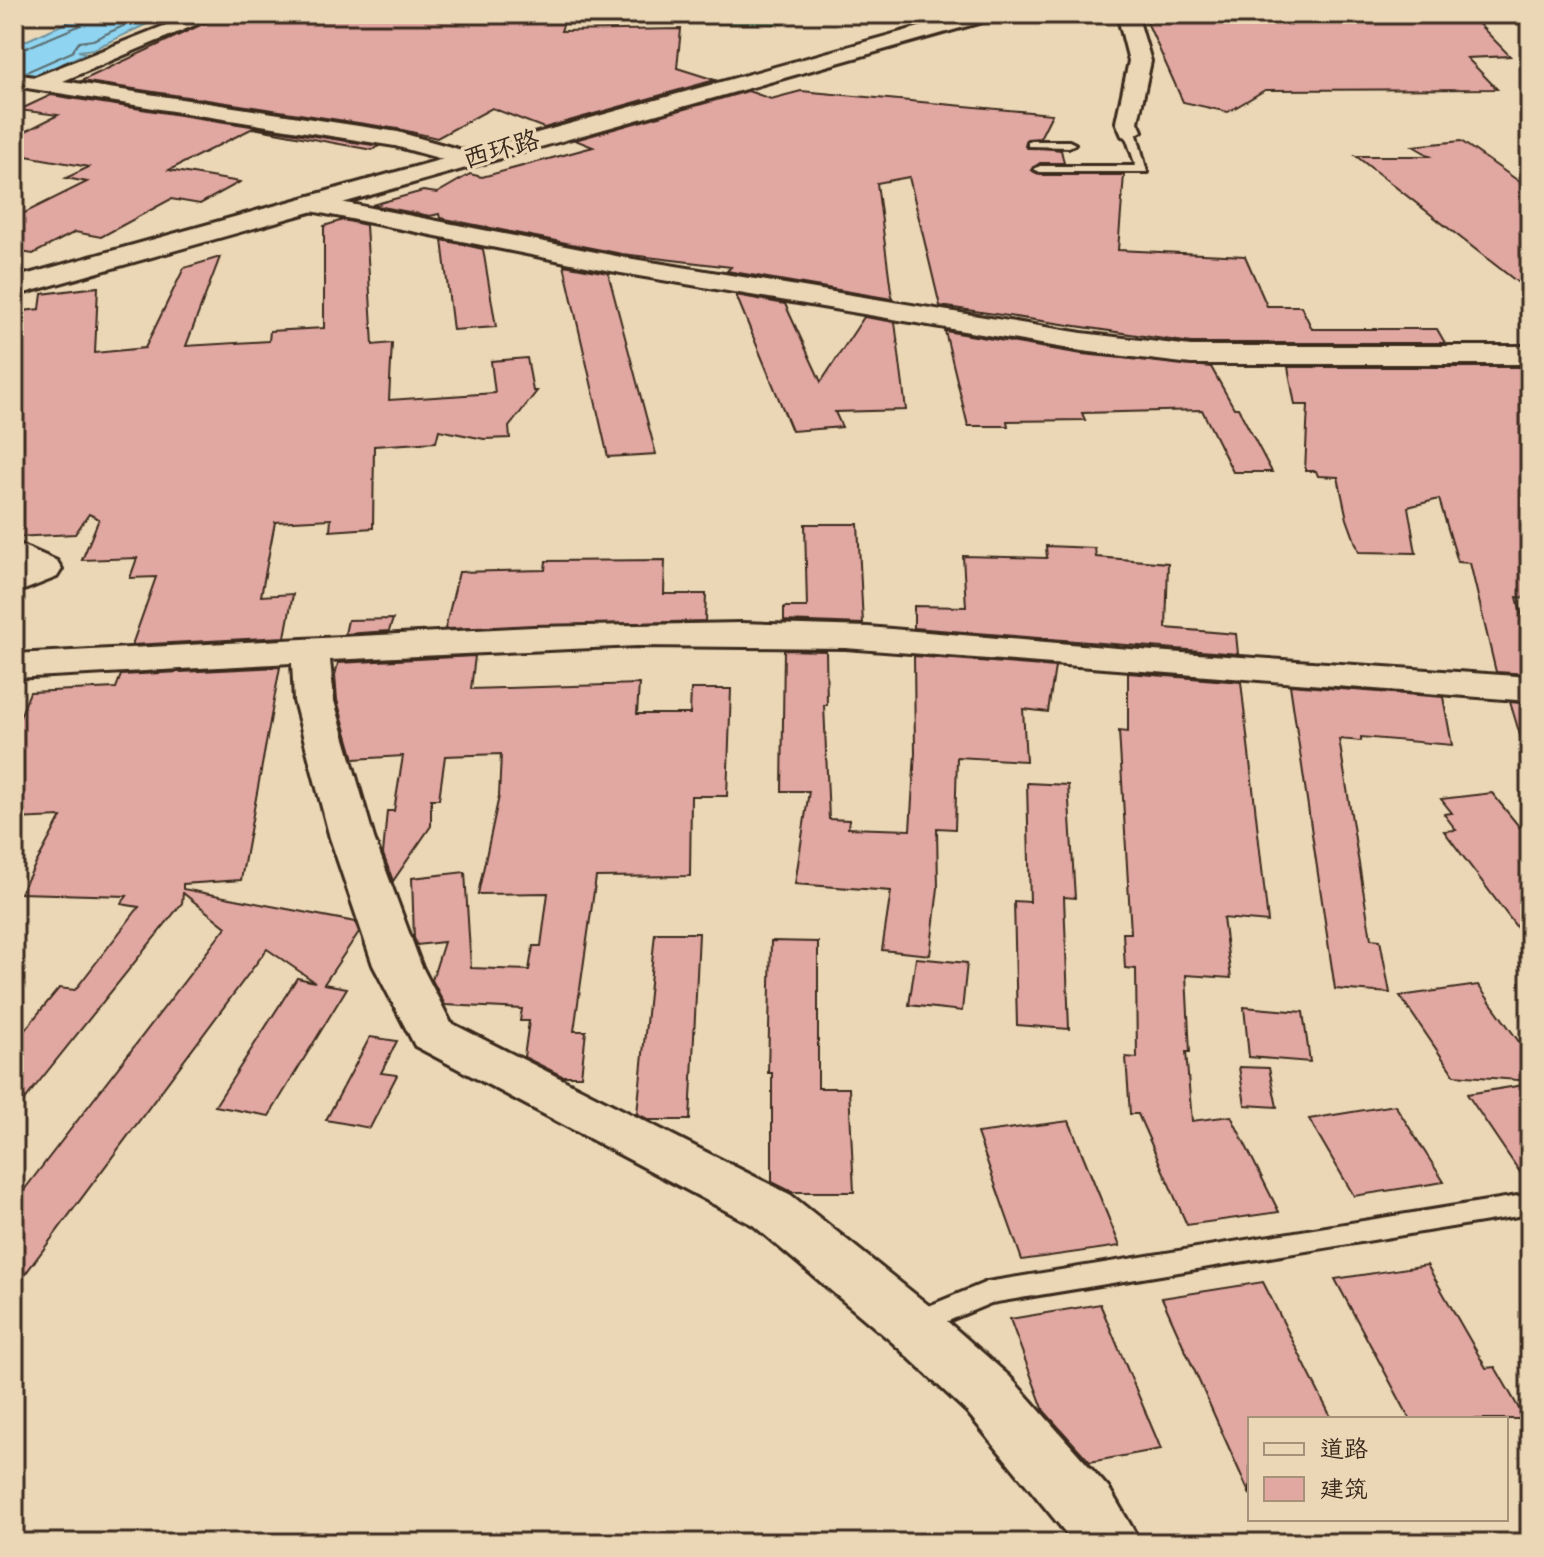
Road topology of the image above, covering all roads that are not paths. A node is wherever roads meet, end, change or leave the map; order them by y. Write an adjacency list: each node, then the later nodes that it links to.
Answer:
1 (211, 14): 5 (street)
2 (989, 14): 8 (street, 西环路)
3 (1127, 14): 6 (street)
4 (14, 80): 5 (street)
5 (38, 83): 8 (street)
6 (1130, 131): 10 (lane)
7 (1032, 144): 10 (lane)
8 (471, 160): 11 (street, 西环路)
9 (1040, 169): 10 (lane)
10 (1076, 169)
11 (315, 205): 12 (street, 西环路); 13 (street)
12 (14, 287)
13 (1530, 355)
14 (14, 553): 15 (street)
15 (14, 583)
16 (310, 648): 17 (street); 18 (street); 20 (street)
17 (14, 666)
18 (1530, 689)
19 (1530, 1204): 20 (lane)
20 (912, 1325): 21 (street)
21 (1109, 1543)

